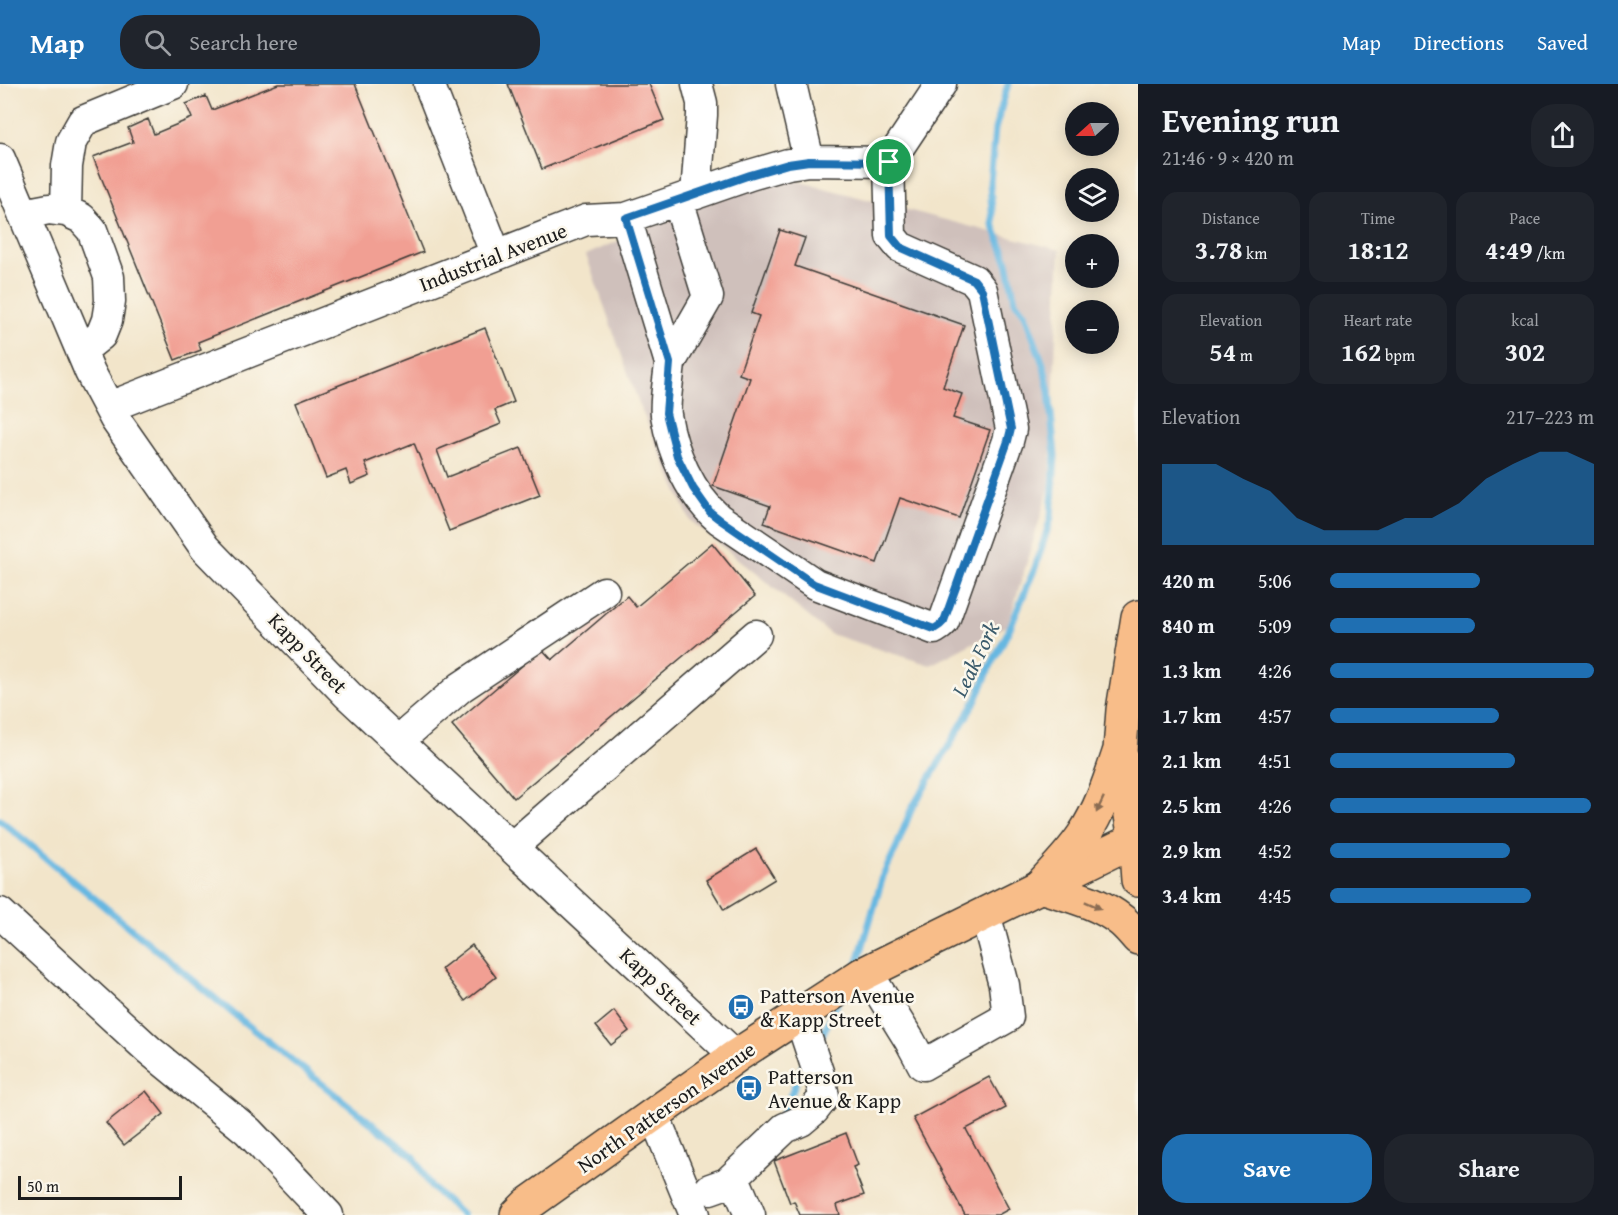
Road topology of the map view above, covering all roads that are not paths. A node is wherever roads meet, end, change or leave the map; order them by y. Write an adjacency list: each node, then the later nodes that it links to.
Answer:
1 (173, 84): 10 (street)
2 (429, 84): 13 (street)
3 (697, 84): 9 (street)
4 (791, 84): 7 (street)
5 (941, 84): 8 (street)
6 (0, 159): 11 (street, Kapp Street)
7 (809, 161): 8 (street, Industrial Avenue); 9 (street, Industrial Avenue)
8 (889, 162): 15 (street)
9 (687, 197): 12 (street, Industrial Avenue); 15 (street)
10 (66, 211): 11 (street); 14 (street)
11 (23, 214): 14 (street, Kapp Street)
12 (626, 218): 13 (street, Industrial Avenue); 15 (street)
13 (496, 255): 16 (street, Industrial Avenue)
14 (81, 351): 16 (street, Kapp Street)
15 (670, 363)
16 (109, 407): 20 (street, Kapp Street)
17 (604, 592): 20 (street)
18 (1138, 617): 21 (main road)
19 (756, 634): 23 (street)
20 (398, 741): 23 (street, Kapp Street)
21 (1120, 750): 22 (main road); 25 (main road, one-way to 25)
22 (1136, 838): 24 (main road); 25 (main road, North Patterson Avenue)
23 (512, 847): 31 (street, Kapp Street)
24 (1138, 880)
25 (1040, 886): 27 (main road, North Patterson Avenue); 28 (main road, one-way to 28)
26 (0, 913): 35 (street)
27 (985, 913): 29 (main road, North Patterson Avenue); 29 (street)
28 (1138, 938)
29 (867, 972): 30 (main road, North Patterson Avenue)
30 (799, 1015): 31 (main road, North Patterson Avenue); 33 (street)
31 (736, 1056): 32 (main road, North Patterson Avenue)
32 (654, 1115): 34 (street); 36 (main road, North Patterson Avenue)
33 (727, 1183): 34 (street); 37 (street)
34 (692, 1205)
35 (328, 1215)
36 (518, 1215)
37 (750, 1215)

